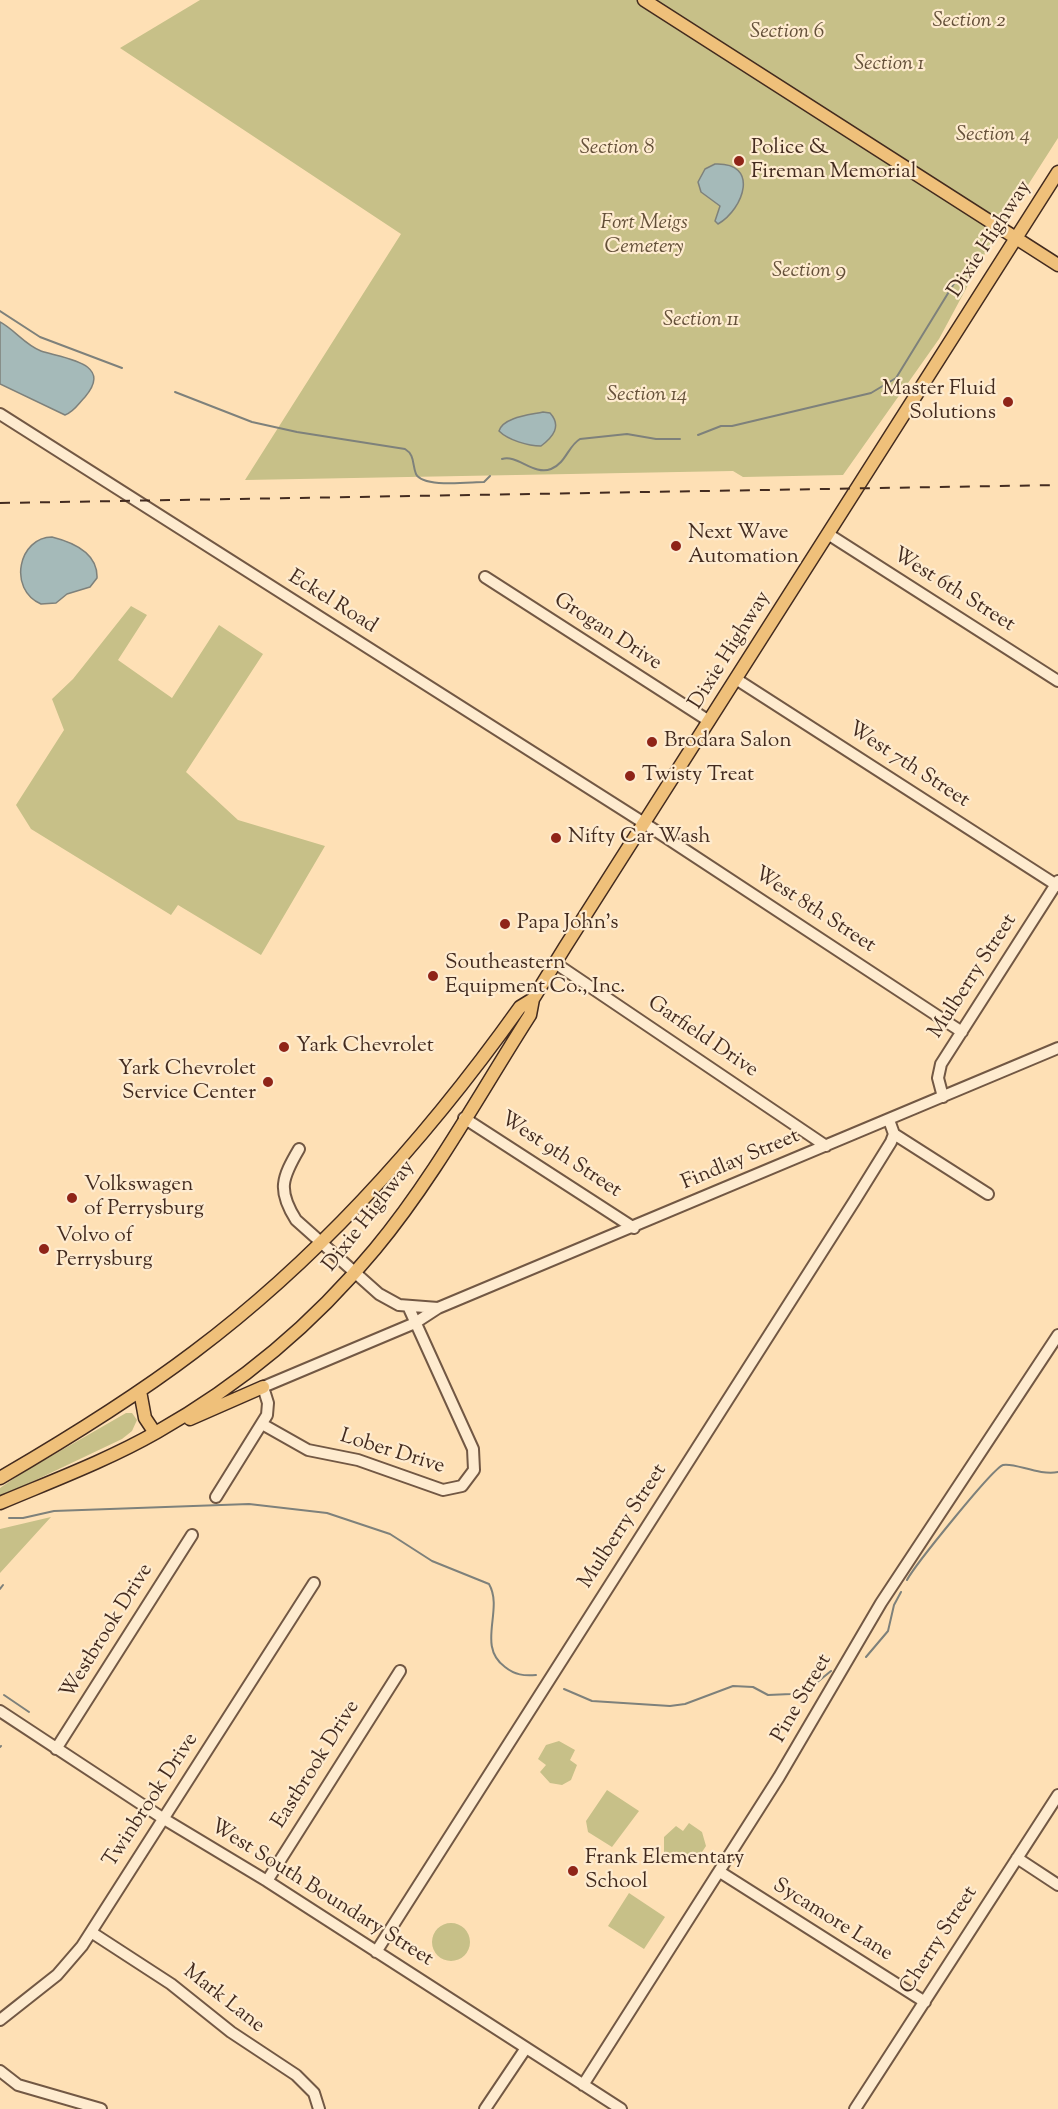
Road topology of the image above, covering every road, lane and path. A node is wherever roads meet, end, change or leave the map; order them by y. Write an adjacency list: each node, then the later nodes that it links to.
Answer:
1 (644, 0): 3 (main road)
2 (1058, 172): 3 (main road, Dixie Highway)
3 (1016, 238): 4 (main road); 6 (main road, Dixie Highway)
4 (1058, 265)
5 (0, 414): 11 (street, Eckel Road)
6 (828, 534): 8 (main road, Dixie Highway); 9 (street, West 6th Street)
7 (485, 577): 10 (street, Grogan Drive)
8 (736, 679): 10 (main road, Dixie Highway); 12 (street, West 7th Street)
9 (1058, 681)
10 (709, 721): 11 (main road, Dixie Highway)
11 (644, 823): 13 (main road, Dixie Highway); 15 (street, West 8th Street)
12 (1057, 884): 15 (street, Mulberry Street)
13 (555, 963): 14 (main road, Dixie Highway); 21 (street, Garfield Drive)
14 (533, 999): 18 (main road, Dixie Highway); 25 (main road, Dixie Highway)
15 (962, 1032): 17 (street, Mulberry Street)
16 (1058, 1048): 17 (street, Findlay Street)
17 (943, 1097): 19 (street, Findlay Street)
18 (464, 1118): 24 (street, West 9th Street); 26 (main road, Dixie Highway)
19 (889, 1120): 20 (street); 21 (street, Findlay Street)
20 (894, 1134): 23 (street); 50 (street, Mulberry Street)
21 (826, 1146): 24 (street, Findlay Street)
22 (298, 1149): 25 (street, Findlay Street)
23 (988, 1194)
24 (634, 1228): 28 (street, Findlay Street)
25 (321, 1243): 26 (street, Findlay Street); 32 (main road, Dixie Highway)
26 (354, 1273): 27 (street, Findlay Street); 34 (main road, Dixie Highway)
27 (408, 1306): 28 (street, Findlay Street); 29 (street, Lober Drive)
28 (438, 1308): 29 (street, Findlay Street)
29 (415, 1323): 31 (street, Findlay Street); 33 (street, Lober Drive)
30 (1058, 1335): 46 (street, Pine Street)
31 (263, 1387): 33 (street); 34 (main road)
32 (140, 1391): 34 (main road); 35 (main road, Dixie Highway)
33 (262, 1424): 36 (street)
34 (155, 1433): 37 (main road, Dixie Highway)
35 (0, 1478)
36 (216, 1497)
37 (0, 1503)
38 (192, 1535): 42 (street, Westbrook Drive)
39 (315, 1583): 44 (street, Twinbrook Drive)
40 (400, 1671): 47 (street, Eastbrook Drive)
41 (0, 1711): 42 (street, West South Boundary Street)
42 (56, 1749): 44 (street, West South Boundary Street)
43 (1058, 1795): 45 (street, Cherry Street)
44 (164, 1819): 47 (street, West South Boundary Street); 49 (street, Twinbrook Drive)
45 (1017, 1858): 48 (street); 51 (street, Cherry Street)
46 (720, 1872): 51 (street, Sycamore Lane); 55 (street, Pine Street)
47 (267, 1881): 50 (street, West South Boundary Street)
48 (1058, 1885)
49 (91, 1932): 52 (street, Twinbrook Drive); 57 (street, Mark Lane)
50 (376, 1952): 53 (street, West South Boundary Street)
51 (925, 2002): 60 (street, Cherry Street)
52 (0, 2020)
53 (526, 2048): 55 (street, West South Boundary Street); 58 (street)
54 (0, 2071): 56 (street)
55 (583, 2085): 59 (street, West South Boundary Street)
56 (101, 2109)
57 (319, 2109)
58 (485, 2109)
59 (621, 2109)
60 (855, 2109)

